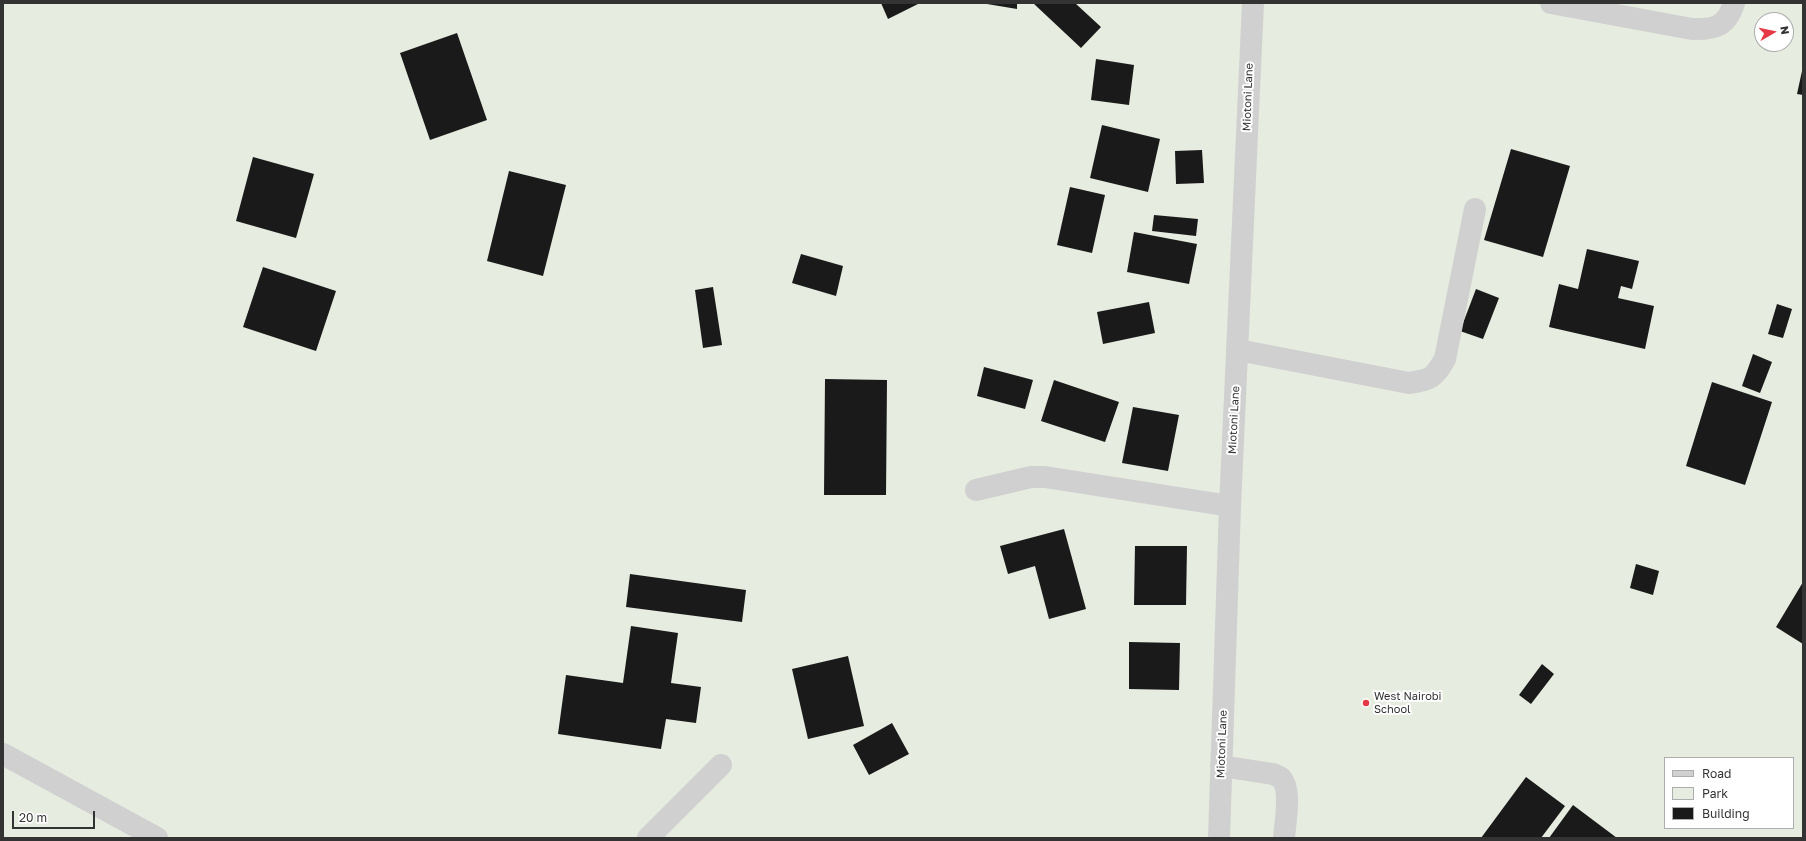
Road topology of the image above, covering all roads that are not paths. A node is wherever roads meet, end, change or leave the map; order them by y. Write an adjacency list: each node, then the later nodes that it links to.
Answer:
1 (1252, 3): 5 (street, Miotoni Lane)
2 (1551, 3): 3 (street)
3 (1734, 3)
4 (1475, 209): 5 (street)
5 (1238, 350): 7 (street, Miotoni Lane)
6 (976, 490): 7 (street)
7 (1230, 506): 10 (street, Miotoni Lane)
8 (3, 754): 11 (street)
9 (721, 765): 12 (street)
10 (1221, 766): 13 (street, Miotoni Lane); 14 (street)
11 (157, 838)
12 (648, 838)
13 (1219, 838)
14 (1284, 838)

